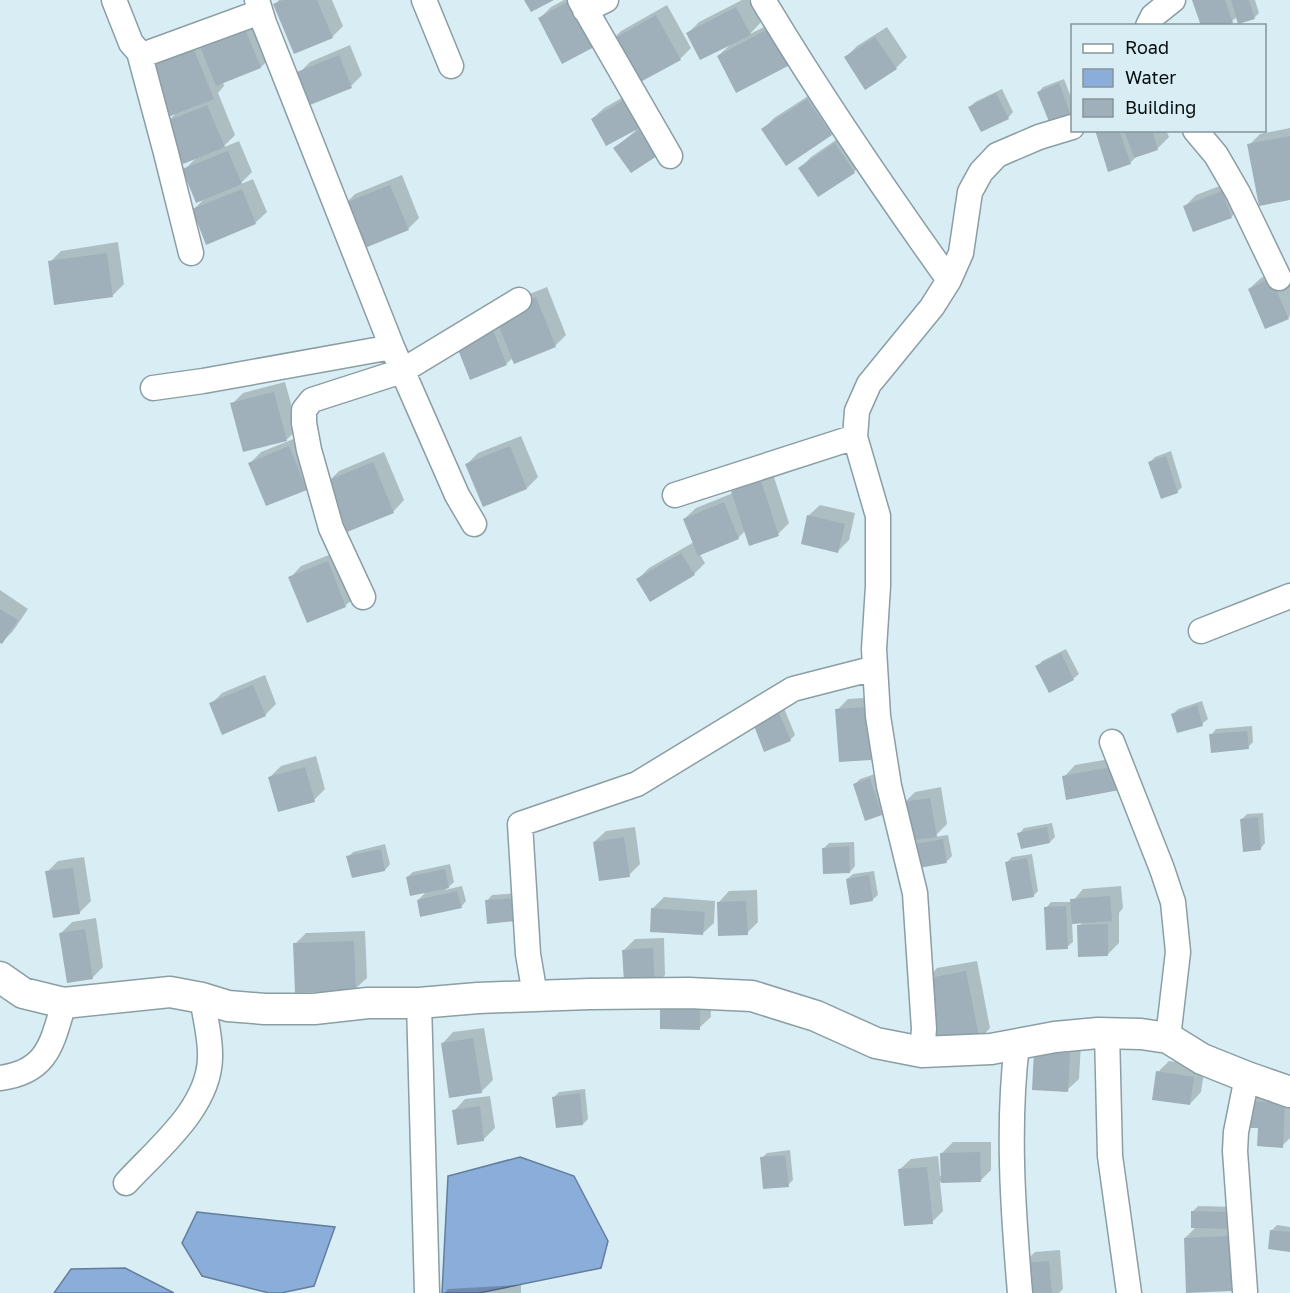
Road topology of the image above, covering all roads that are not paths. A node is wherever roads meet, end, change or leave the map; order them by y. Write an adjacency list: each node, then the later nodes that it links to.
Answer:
1 (114, 0): 8 (street)
2 (424, 0): 9 (street)
3 (763, 0): 15 (street)
4 (1173, 0): 7 (street)
5 (590, 3): 12 (street)
6 (259, 6): 8 (street); 17 (street)
7 (1149, 24)
8 (138, 52): 13 (street)
9 (451, 66)
10 (1071, 127): 15 (street)
11 (1197, 132): 14 (street)
12 (670, 156)
13 (191, 253)
14 (1280, 278)
15 (949, 280): 20 (street)
16 (519, 300): 18 (street)
17 (392, 347): 18 (street); 19 (street)
18 (402, 371): 22 (street); 24 (street)
19 (153, 388)
20 (855, 437): 21 (street); 26 (street)
21 (675, 495)
22 (474, 524)
23 (1290, 596): 25 (street)
24 (363, 597)
25 (1201, 631)
26 (875, 668): 29 (street); 36 (street)
27 (1112, 742): 34 (street)
28 (0, 977): 31 (street)
29 (535, 995): 32 (street); 36 (street)
30 (202, 998): 31 (street); 32 (street); 40 (street)
31 (64, 1003): 38 (street)
32 (419, 1003): 42 (street)
33 (1107, 1034): 34 (street); 35 (street); 44 (street)
34 (1168, 1038): 37 (street)
35 (1017, 1044): 36 (street); 43 (street)
36 (922, 1052)
37 (1247, 1077): 39 (street); 41 (street)
38 (0, 1078)
39 (1290, 1092)
40 (126, 1183)
41 (1245, 1291)
42 (427, 1293)
43 (1020, 1293)
44 (1129, 1293)

